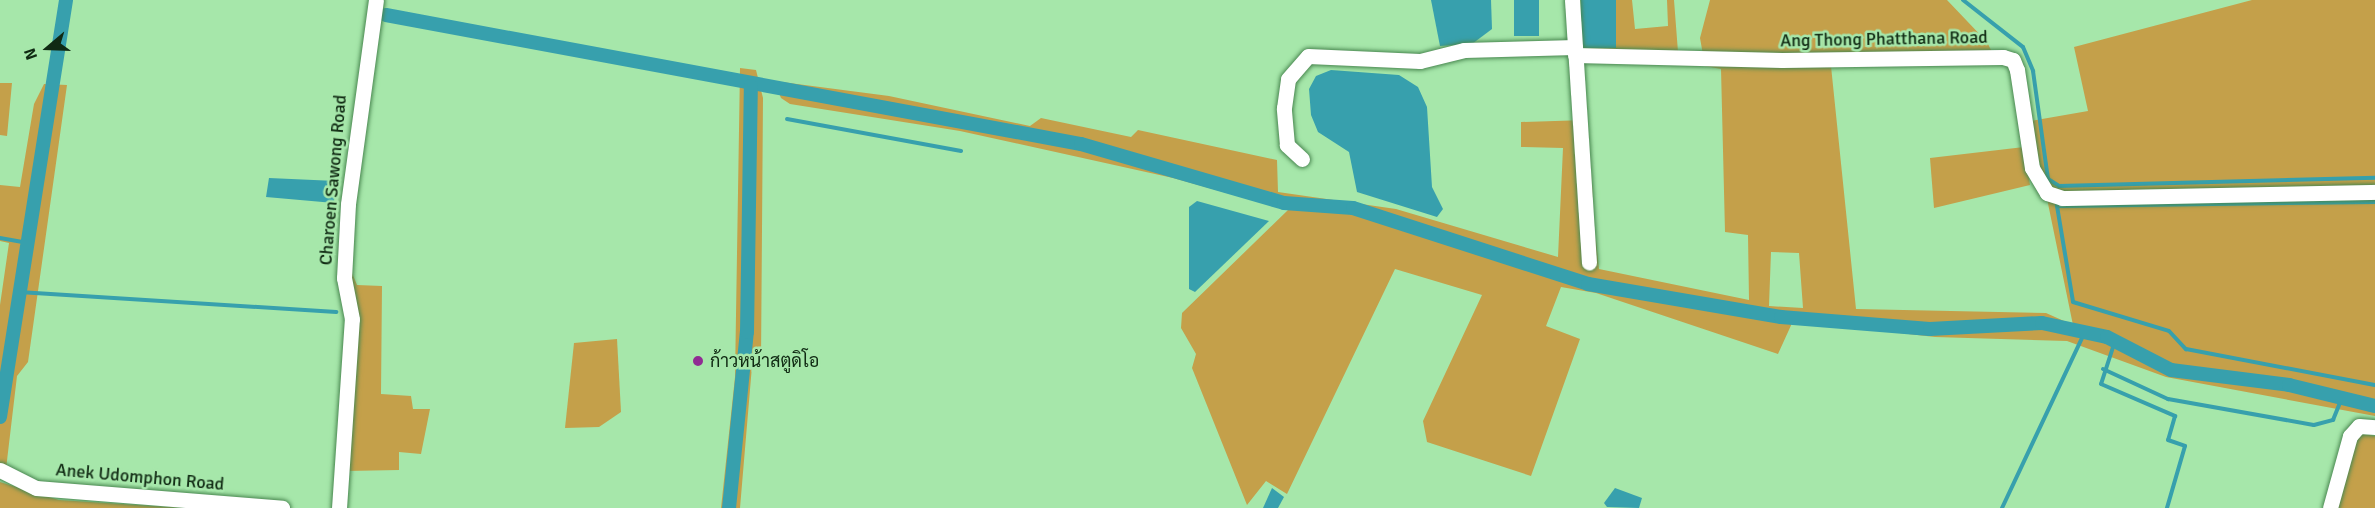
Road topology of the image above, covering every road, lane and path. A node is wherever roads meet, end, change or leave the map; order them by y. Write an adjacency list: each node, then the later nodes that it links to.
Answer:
1 (376, 0): 10 (street, Charoen Sawong Road)
2 (1572, 0): 3 (street)
3 (1575, 51): 4 (street, Ang Thong Phatthana Road); 5 (street, Ang Thong Phatthana Road); 6 (street)
4 (1302, 159)
5 (2375, 192)
6 (1589, 262)
7 (2375, 427): 11 (street)
8 (0, 470): 9 (street, Anek Udomphon Road)
9 (282, 508)
10 (339, 508)
11 (2330, 508)

